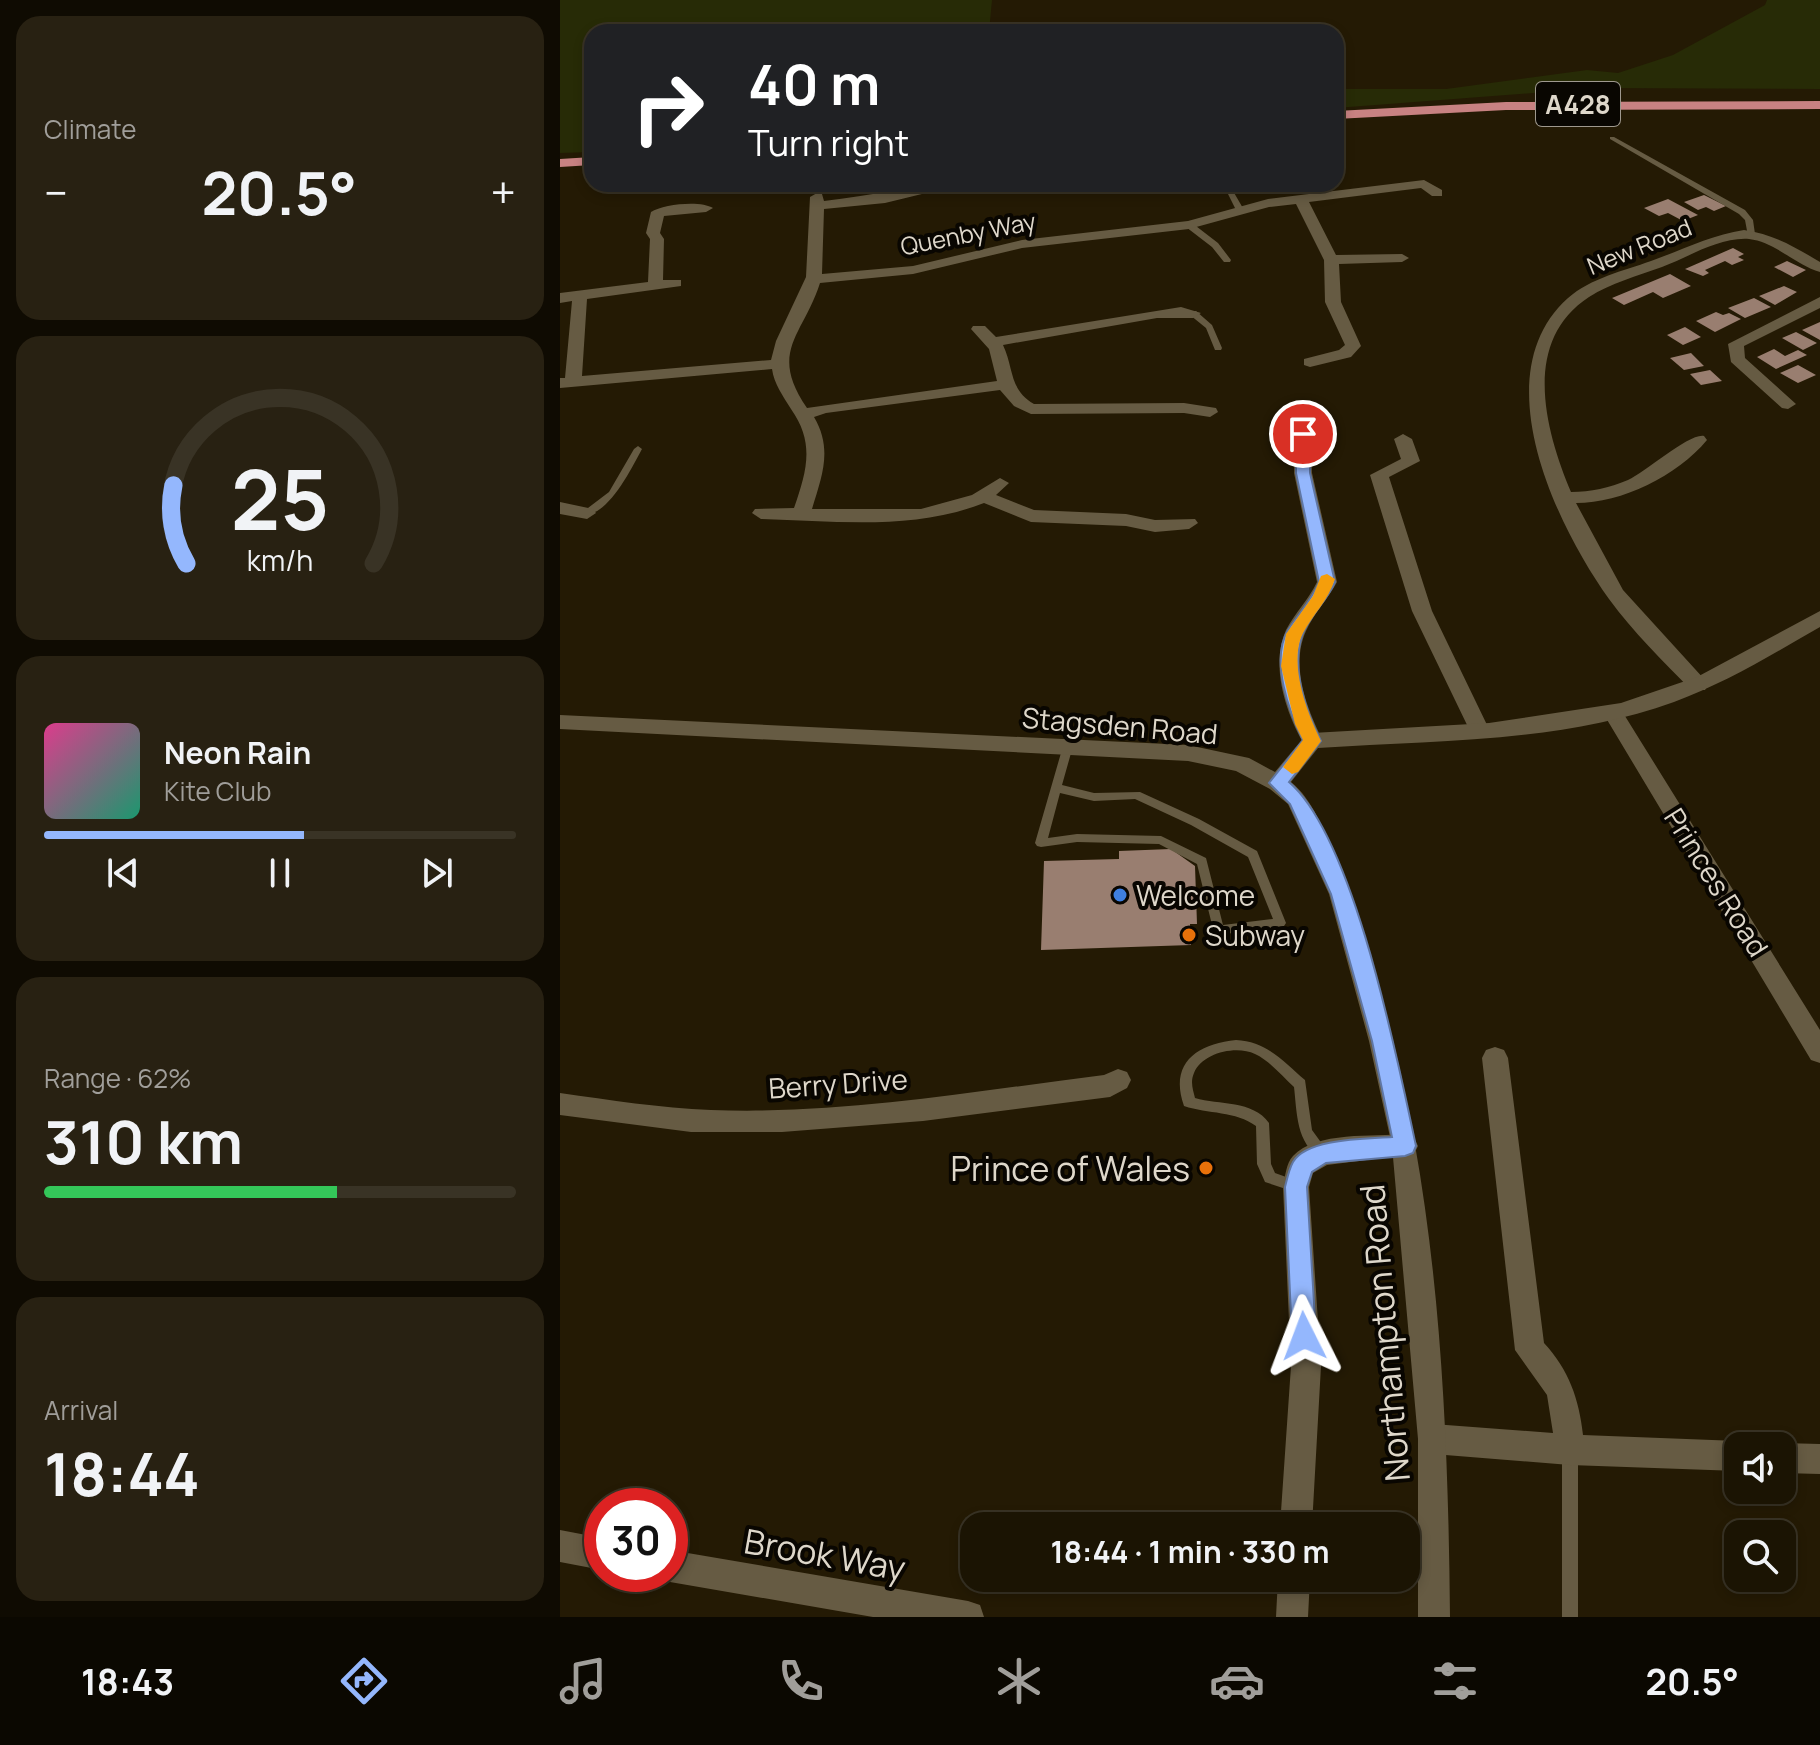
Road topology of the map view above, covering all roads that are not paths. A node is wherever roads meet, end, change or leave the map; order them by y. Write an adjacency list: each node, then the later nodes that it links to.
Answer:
1 (1820, 105): 2 (highway, A428)
2 (1344, 115)
3 (1612, 138): 13 (lane, New Road)
4 (584, 162): 5 (highway)
5 (560, 163)
6 (918, 192): 18 (street)
7 (1230, 192): 11 (lane)
8 (1437, 193): 9 (street, Quenby Way)
9 (1300, 198): 11 (street, Quenby Way); 16 (street)
10 (706, 208): 20 (street)
11 (1240, 210): 12 (street, Quenby Way)
12 (1189, 225): 15 (lane); 18 (street, Quenby Way)
13 (1751, 234): 17 (street); 43 (street, New Road)
14 (1402, 258): 16 (street)
15 (1227, 260)
16 (1331, 260): 28 (street)
17 (1820, 268)
18 (814, 279): 29 (street)
19 (676, 283): 20 (street)
20 (655, 286): 21 (street)
21 (580, 295): 22 (street); 30 (street)
22 (560, 298)
23 (1820, 302): 31 (street)
24 (1193, 313): 26 (street); 27 (lane)
25 (979, 329): 26 (street)
26 (994, 343): 32 (street)
27 (1218, 348)
28 (1310, 362)
29 (779, 364): 30 (street); 36 (street)
30 (567, 382)
31 (1761, 382): 33 (street); 34 (street)
32 (1004, 385): 35 (street); 36 (street)
33 (1743, 388)
34 (1788, 404)
35 (1210, 412)
36 (803, 415): 47 (street)
37 (1303, 434): 54 (street)
38 (1403, 439): 53 (street)
39 (1698, 440): 43 (street)
40 (638, 449): 45 (lane)
41 (1000, 483): 42 (street)
42 (986, 497): 47 (street); 48 (street)
43 (1567, 498): 50 (street, New Road)
44 (560, 508): 45 (street)
45 (587, 513)
46 (761, 513): 47 (street)
47 (802, 513)
48 (1189, 523)
49 (1820, 618): 50 (street)
50 (1698, 685): 51 (street)
51 (1613, 713): 53 (street); 58 (street, Princes Road)
52 (560, 722): 55 (street, Stagsden Road)
53 (1479, 729): 54 (street)
54 (1312, 741): 56 (street)
55 (1068, 746): 56 (street, Stagsden Road); 57 (lane)
56 (1278, 783): 62 (street, Northampton Road)
57 (1056, 788): 57 (lane)
58 (1820, 1052)
59 (1495, 1058): 66 (street)
60 (1118, 1080): 61 (street, Berry Drive)
61 (560, 1104)
62 (1405, 1146): 63 (street); 65 (street, Northampton Road)
63 (1323, 1153): 64 (street); 64 (lane)
64 (1296, 1187): 70 (street)
65 (1433, 1439): 66 (street); 77 (street, Northampton Road)
66 (1570, 1450): 67 (street); 78 (lane)
67 (1724, 1456)
68 (1796, 1458): 69 (street)
69 (1820, 1459)
70 (1297, 1512)
71 (560, 1546): 72 (street)
72 (584, 1551)
73 (688, 1569): 75 (street, Brook Way)
74 (1293, 1592): 76 (street)
75 (968, 1617)
76 (1292, 1617)
77 (1434, 1617)
78 (1570, 1617)

